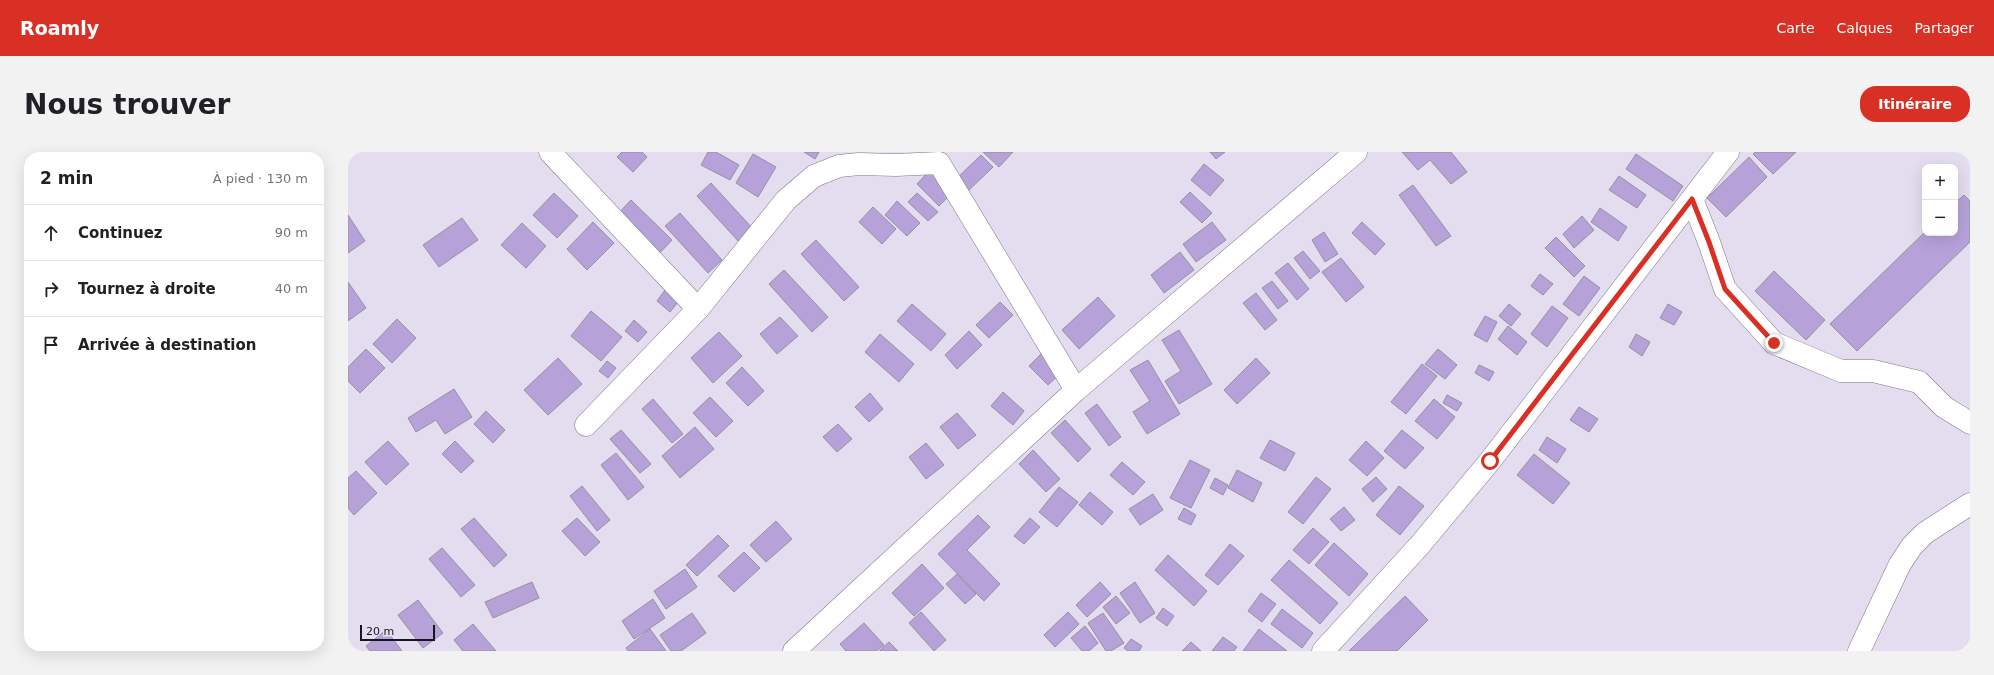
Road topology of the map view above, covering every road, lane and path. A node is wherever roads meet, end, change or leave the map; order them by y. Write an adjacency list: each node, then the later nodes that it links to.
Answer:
1 (550, 152): 5 (street)
2 (1356, 152): 6 (street)
3 (1728, 152): 4 (street)
4 (1692, 199): 7 (street); 11 (street)
5 (698, 309): 6 (street); 8 (street)
6 (1076, 390): 10 (street)
7 (1970, 423)
8 (586, 425)
9 (1970, 504): 12 (street)
10 (794, 651)
11 (1323, 651)
12 (1859, 651)

